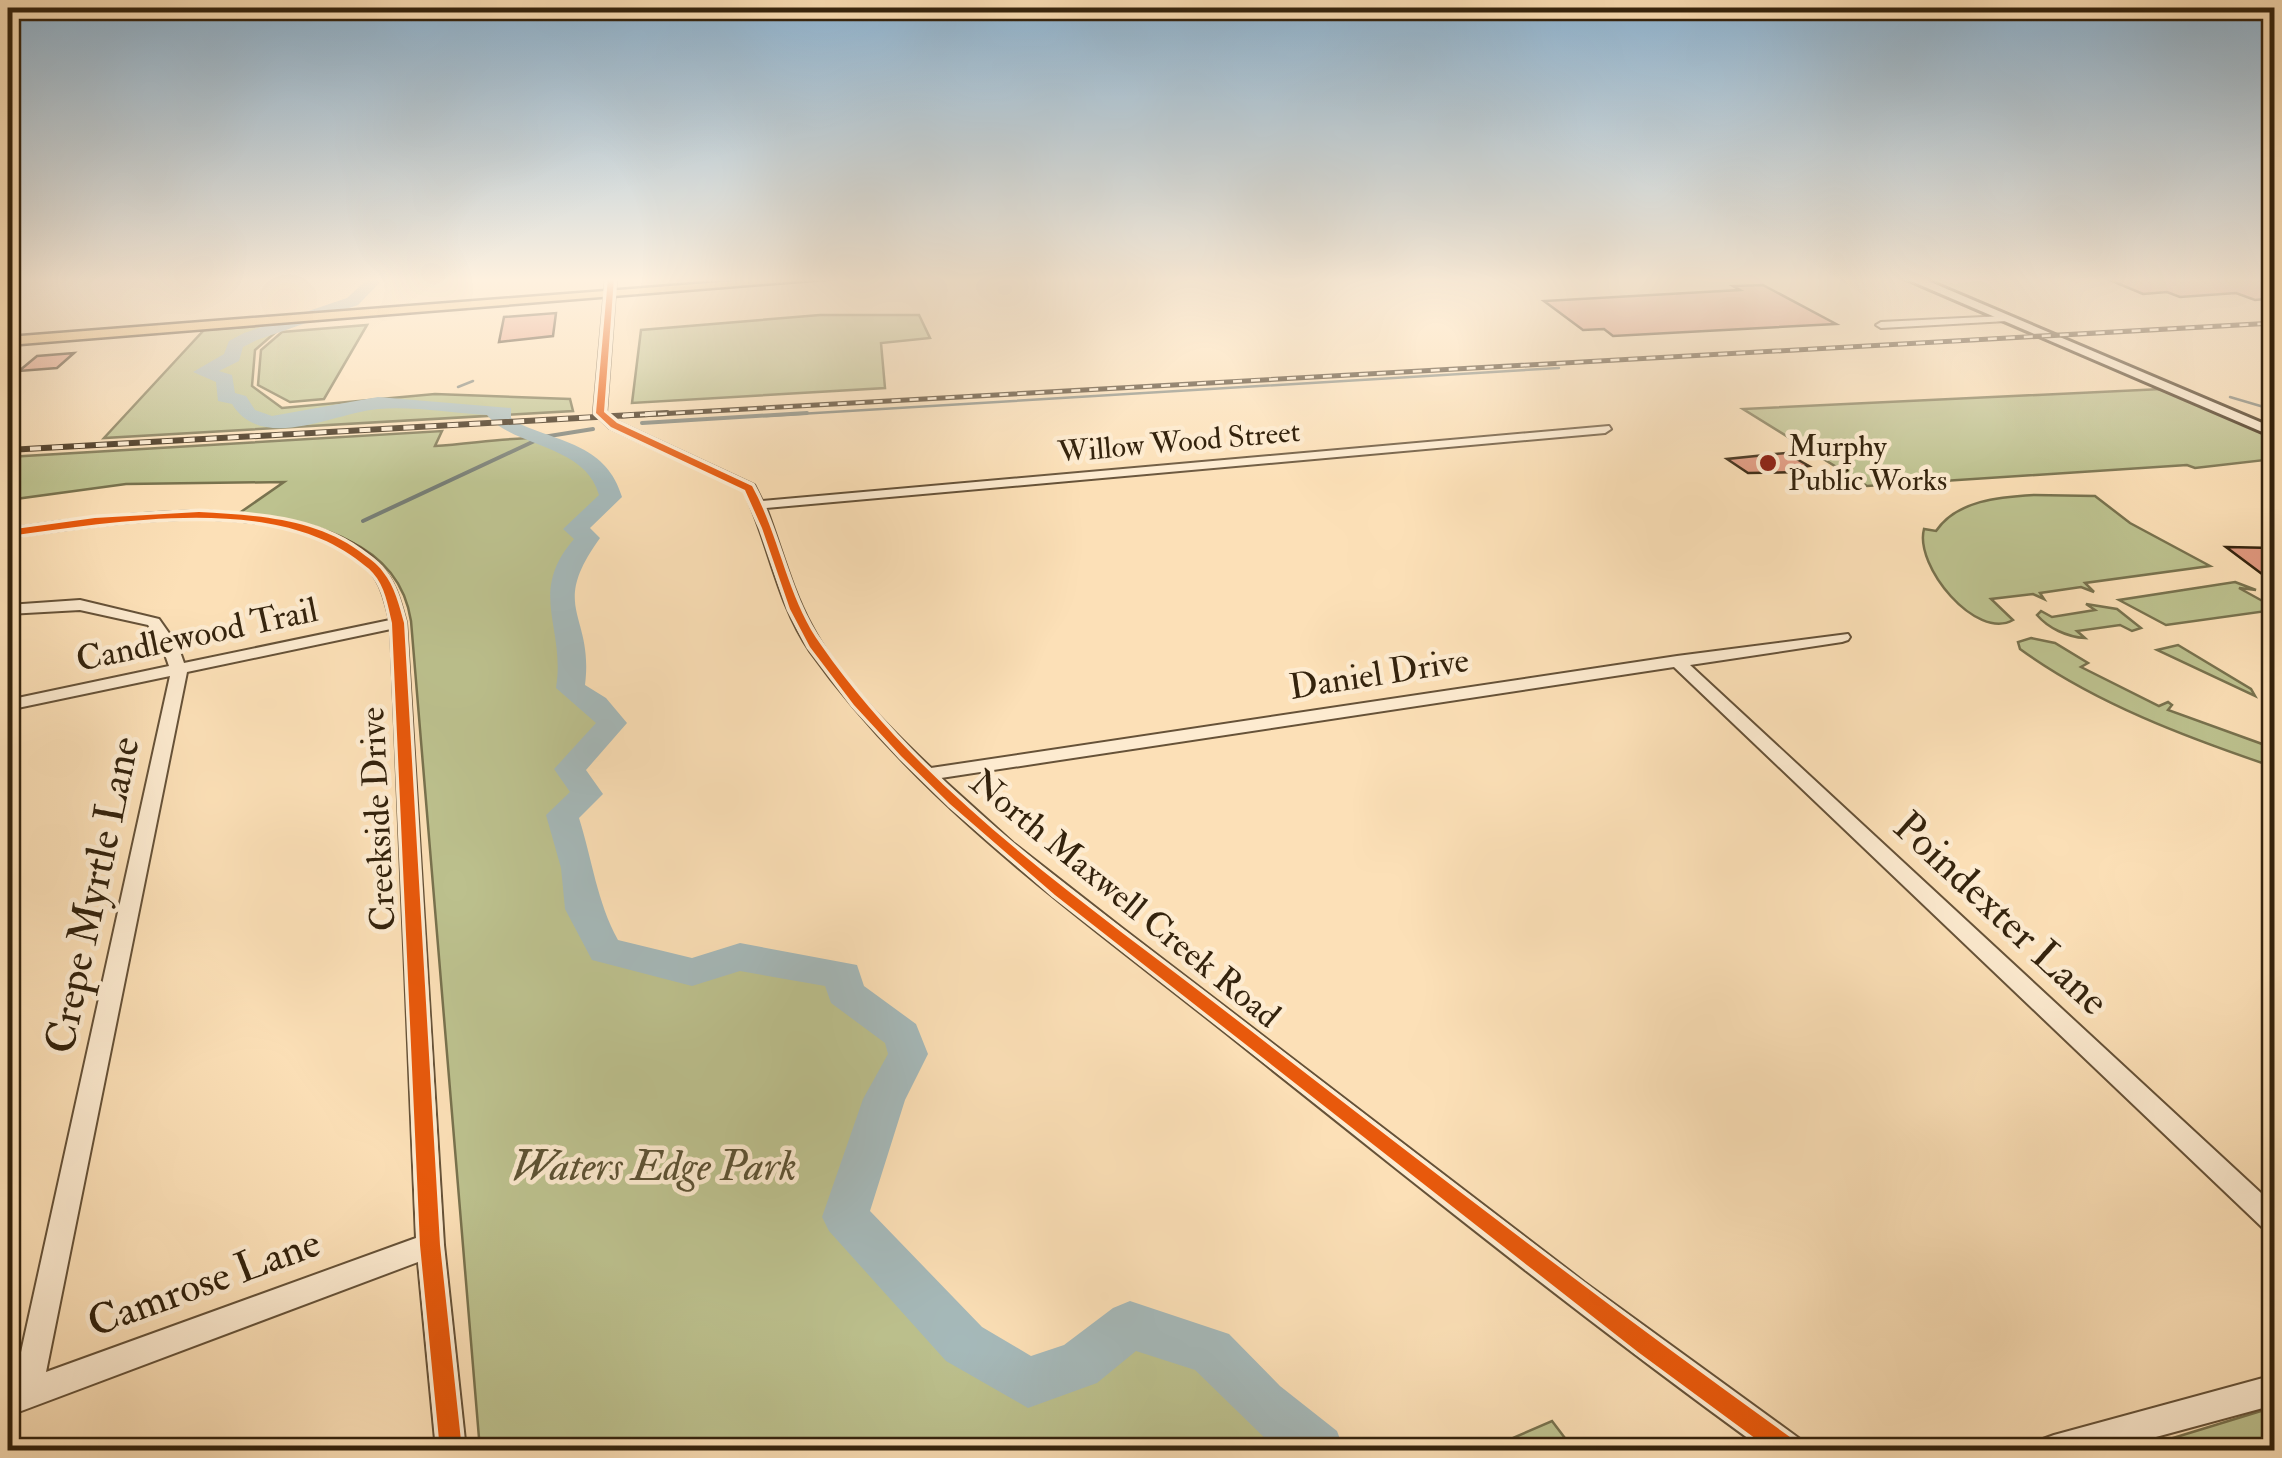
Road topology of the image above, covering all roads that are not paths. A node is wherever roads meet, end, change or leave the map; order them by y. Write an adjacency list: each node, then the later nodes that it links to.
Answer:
1 (605, 346): 7 (street, North Maxwell Creek Road)
2 (2067, 346): 6 (main road)
3 (2091, 346): 4 (main road)
4 (2274, 423)
5 (1605, 429): 7 (street, Willow Wood Street)
6 (2274, 434)
7 (758, 505): 15 (street, North Maxwell Creek Road)
8 (8, 533): 10 (street, Creekside Drive)
9 (8, 610): 13 (street)
10 (398, 624): 13 (street, Candlewood Trail); 17 (street, Creekside Drive)
11 (1842, 638): 12 (street, Daniel Drive)
12 (1677, 661): 15 (street, Daniel Drive); 16 (street, Poindexter Lane)
13 (179, 671): 14 (street, Candlewood Trail); 19 (street, Crepe Myrtle Lane)
14 (8, 704)
15 (925, 775): 21 (street, North Maxwell Creek Road)
16 (2274, 1222)
17 (430, 1244): 19 (street, Camrose Lane); 20 (street, Creekside Drive)
18 (2274, 1390): 22 (street)
19 (17, 1398)
20 (451, 1450)
21 (1789, 1450)
22 (2054, 1450)

